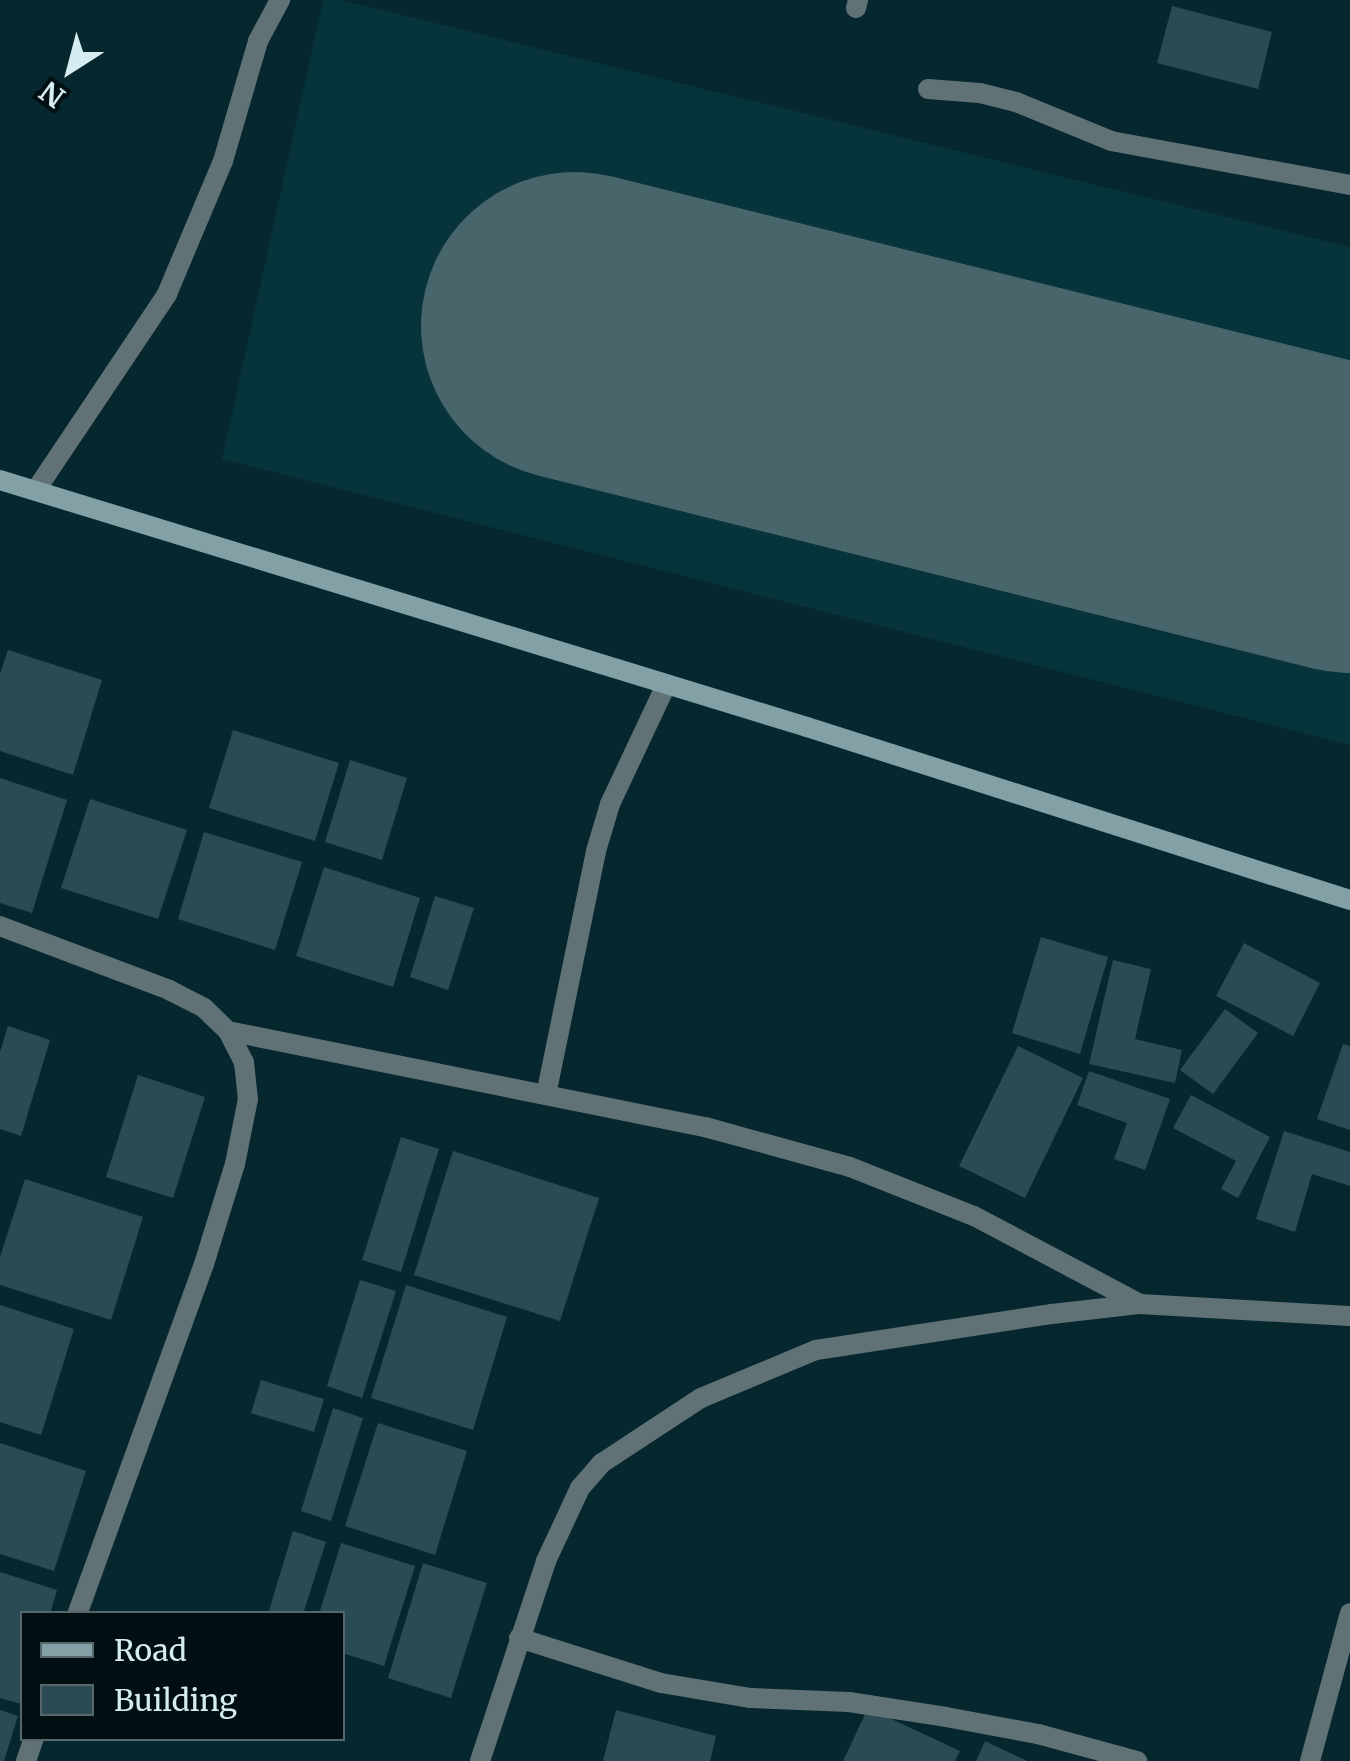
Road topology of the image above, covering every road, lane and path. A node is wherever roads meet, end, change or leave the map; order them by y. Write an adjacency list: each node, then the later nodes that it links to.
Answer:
1 (280, 0): 5 (street)
2 (928, 90): 3 (street)
3 (1350, 185)
4 (0, 480): 5 (street)
5 (36, 490): 6 (street)
6 (665, 687): 7 (street); 10 (street)
7 (1350, 900)
8 (0, 926): 9 (street)
9 (228, 1031): 10 (street); 13 (street)
10 (546, 1096): 11 (street)
11 (1140, 1304): 12 (street); 15 (street)
12 (1350, 1316)
13 (78, 1611)
14 (1350, 1613): 18 (street)
15 (519, 1638): 16 (street); 17 (street)
16 (480, 1761)
17 (1136, 1761)
18 (1310, 1761)

